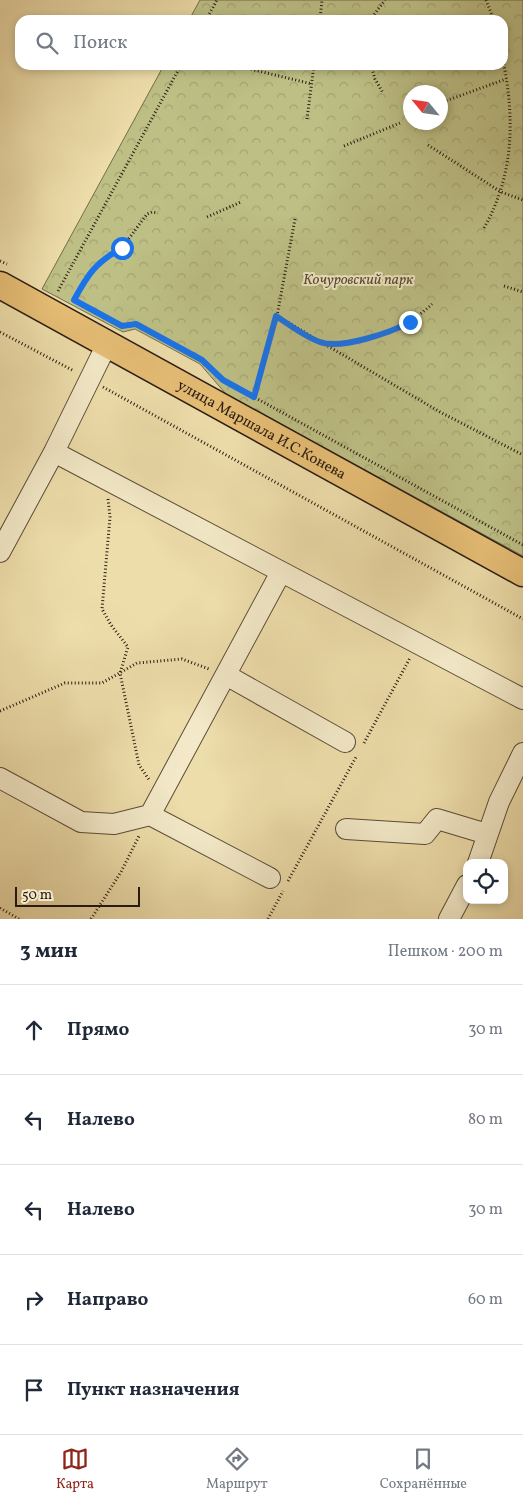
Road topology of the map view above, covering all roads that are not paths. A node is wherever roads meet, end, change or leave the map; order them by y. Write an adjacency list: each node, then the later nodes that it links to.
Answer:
1 (4, 275): 2 (main road, улица Маршала И.С.Конева)
2 (106, 344): 3 (lane); 6 (main road, улица Маршала И.С.Конева)
3 (54, 452): 4 (lane); 5 (lane)
4 (0, 552)
5 (281, 572): 7 (lane); 8 (lane)
6 (523, 573)
7 (226, 675): 9 (lane); 12 (lane)
8 (523, 699)
9 (354, 748)
10 (523, 753): 14 (lane)
11 (0, 778): 12 (lane)
12 (150, 815): 16 (lane)
13 (346, 829): 14 (lane)
14 (487, 834): 15 (lane)
15 (480, 859)
16 (270, 878)
17 (463, 893): 18 (lane)
18 (449, 919)

